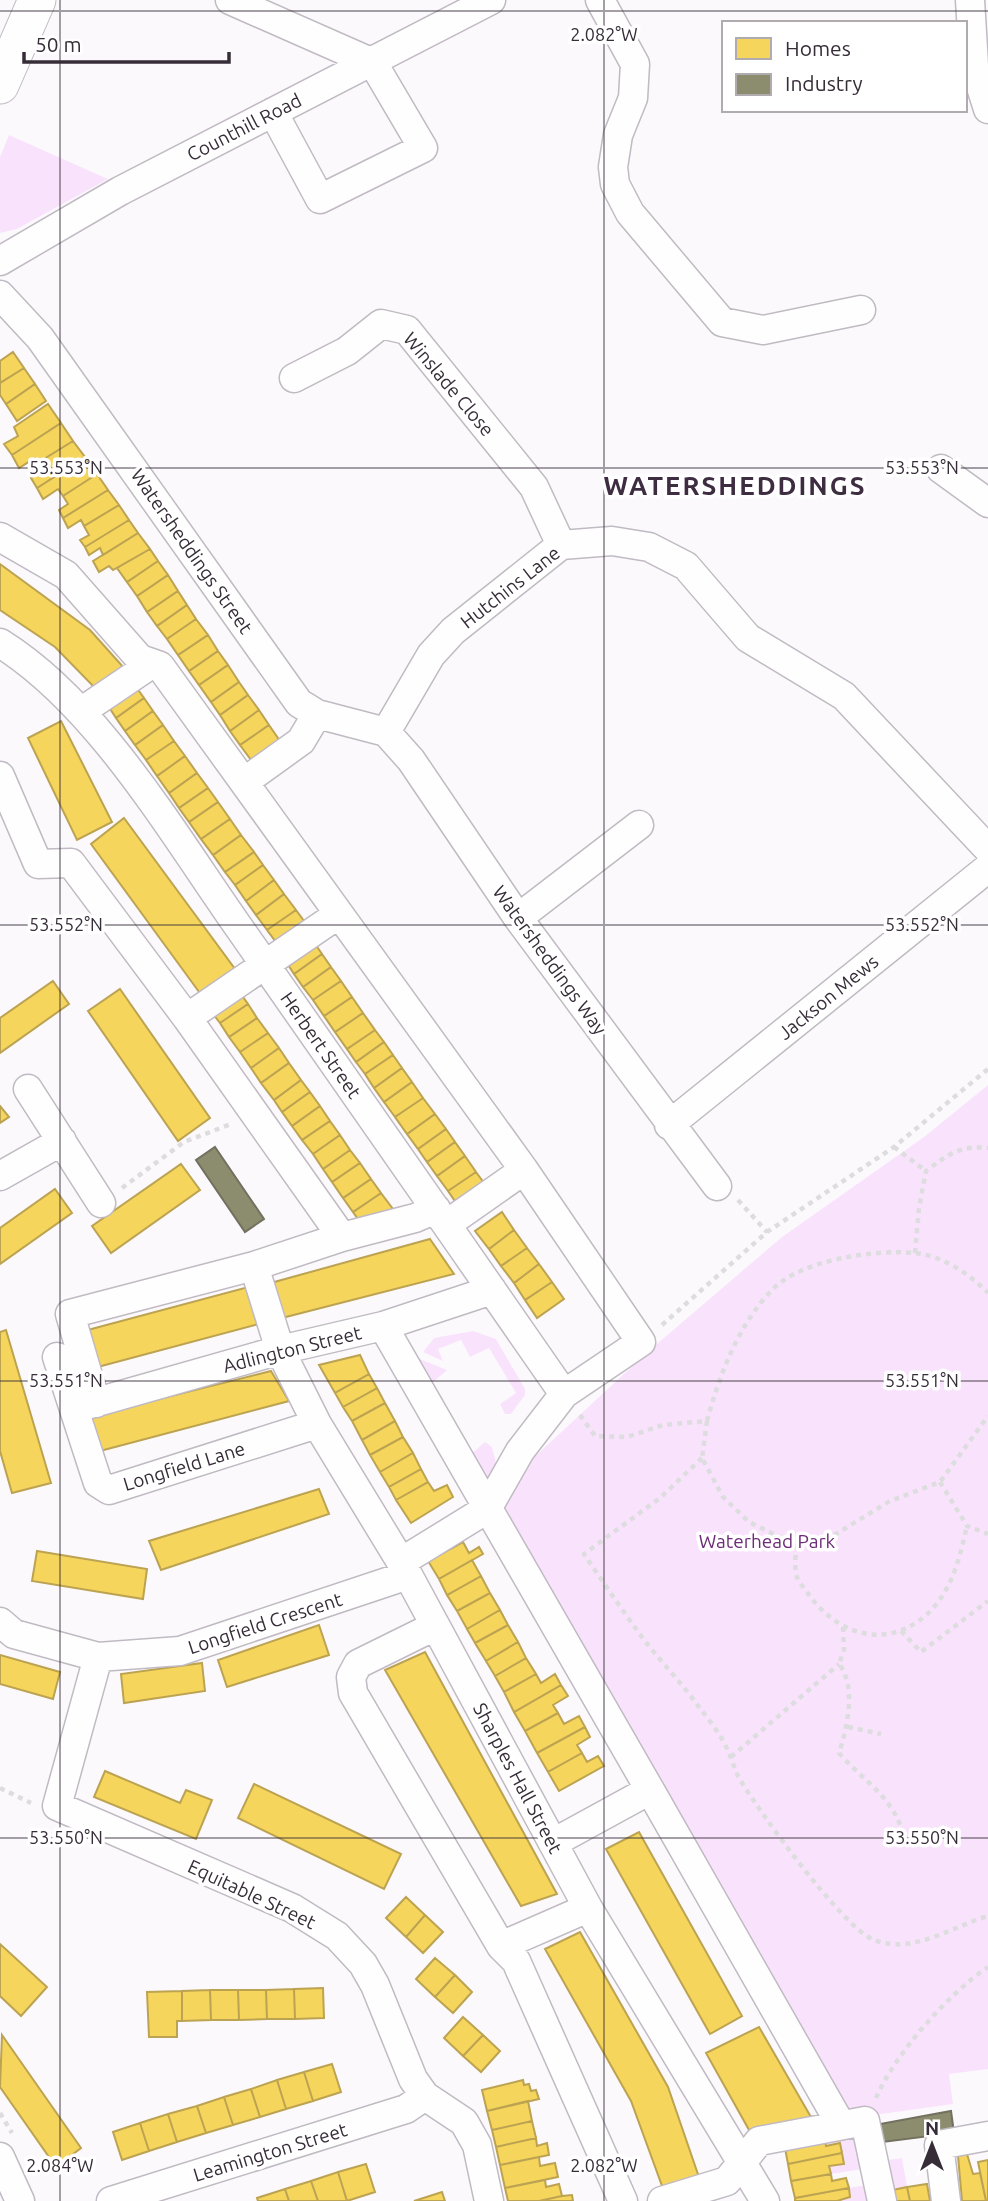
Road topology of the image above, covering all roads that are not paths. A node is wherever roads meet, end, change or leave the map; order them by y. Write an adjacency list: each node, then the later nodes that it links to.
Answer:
1 (37, 0): 7 (main road)
2 (230, 0): 6 (street)
3 (491, 0): 6 (street, Counthill Road)
4 (600, 0): 12 (street)
5 (970, 0): 8 (street)
6 (373, 63): 9 (street, Counthill Road); 9 (street)
7 (0, 85)
8 (988, 109)
9 (273, 112): 10 (street, Counthill Road)
10 (0, 261)
11 (0, 295): 21 (street, Watersheddings Street)
12 (861, 310)
13 (294, 378): 17 (street, Winslade Close)
14 (941, 469): 15 (street)
15 (988, 503)
16 (0, 537): 19 (street)
17 (561, 545): 22 (street, Hutchins Lane); 26 (street, Hutchins Lane)
18 (0, 643): 20 (street, Herbert Street)
19 (149, 662): 20 (street); 24 (street)
20 (82, 711): 30 (street, Herbert Street)
21 (317, 714): 22 (street, Watersheddings Street); 24 (street)
22 (386, 732): 29 (street, Watersheddings Way)
23 (0, 776): 31 (street)
24 (244, 782): 28 (street)
25 (639, 825): 29 (street)
26 (988, 849)
27 (988, 868): 33 (street, Jackson Mews)
28 (339, 914): 30 (street); 35 (street)
29 (518, 918): 33 (street, Watersheddings Way)
30 (264, 963): 31 (street); 39 (street, Herbert Street)
31 (187, 1018): 40 (street)
32 (28, 1090): 34 (street)
33 (668, 1125): 37 (street, Watersheddings Way)
34 (62, 1141): 36 (street); 38 (street)
35 (524, 1170): 39 (street); 46 (street)
36 (0, 1176)
37 (717, 1186)
38 (101, 1203)
39 (441, 1216): 40 (street); 42 (street, Herbert Street)
40 (342, 1237): 41 (street)
41 (254, 1266): 44 (street, Sharples Hall Street); 44 (street, Adlington Street)
42 (492, 1290): 43 (street, Adlington Street); 46 (street, Herbert Street)
43 (383, 1326): 44 (street, Adlington Street); 48 (street)
44 (280, 1350): 47 (street, Sharples Hall Street)
45 (57, 1357): 47 (street, Longfield Lane)
46 (564, 1394): 48 (street)
47 (317, 1424): 49 (street, Sharples Hall Street)
48 (487, 1509): 49 (street, Longfield Crescent); 53 (street)
49 (405, 1569): 51 (street, Sharples Hall Street); 52 (street, Longfield Crescent)
50 (0, 1622): 52 (street, Longfield Crescent)
51 (435, 1626): 54 (street, Sharples Hall Street); 56 (street)
52 (98, 1657): 57 (street, Equitable Street)
53 (650, 1790): 54 (street); 58 (street)
54 (553, 1843): 55 (street, Sharples Hall Street)
55 (588, 1908): 56 (street); 61 (street, Sharples Hall Street)
56 (501, 1946): 65 (street)
57 (425, 2096): 63 (street, Leamington Street); 64 (street, Equitable Street)
58 (853, 2123): 61 (street); 68 (street)
59 (988, 2136): 69 (street)
60 (0, 2157): 62 (street)
61 (743, 2161): 66 (street); 67 (street, Sharples Hall Street)
62 (20, 2201)
63 (111, 2201)
64 (489, 2201)
65 (623, 2201)
66 (662, 2201)
67 (765, 2201)
68 (882, 2201)
69 (946, 2201)

